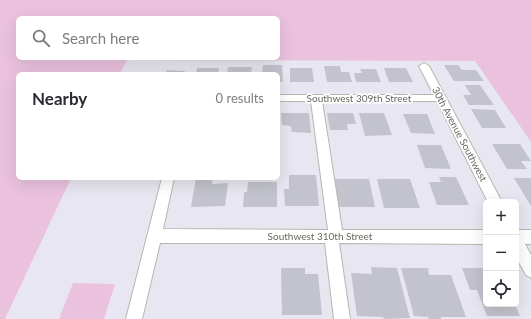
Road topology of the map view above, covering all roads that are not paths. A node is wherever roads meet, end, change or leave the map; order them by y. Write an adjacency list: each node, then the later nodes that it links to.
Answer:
1 (424, 66): 4 (street, 30th Avenue Southwest)
2 (280, 98): 3 (street, Southwest 309th Street)
3 (316, 98): 4 (street, Southwest 309th Street); 8 (street)
4 (441, 98): 6 (street, 30th Avenue Southwest)
5 (168, 180): 7 (street)
6 (493, 199)
7 (155, 236): 8 (street, Southwest 310th Street); 14 (street)
8 (334, 236): 9 (street, Southwest 310th Street); 15 (street)
9 (483, 237)
10 (519, 237): 11 (street)
11 (531, 237)
12 (519, 248): 13 (street)
13 (531, 270)
14 (134, 319)
15 (342, 319)

